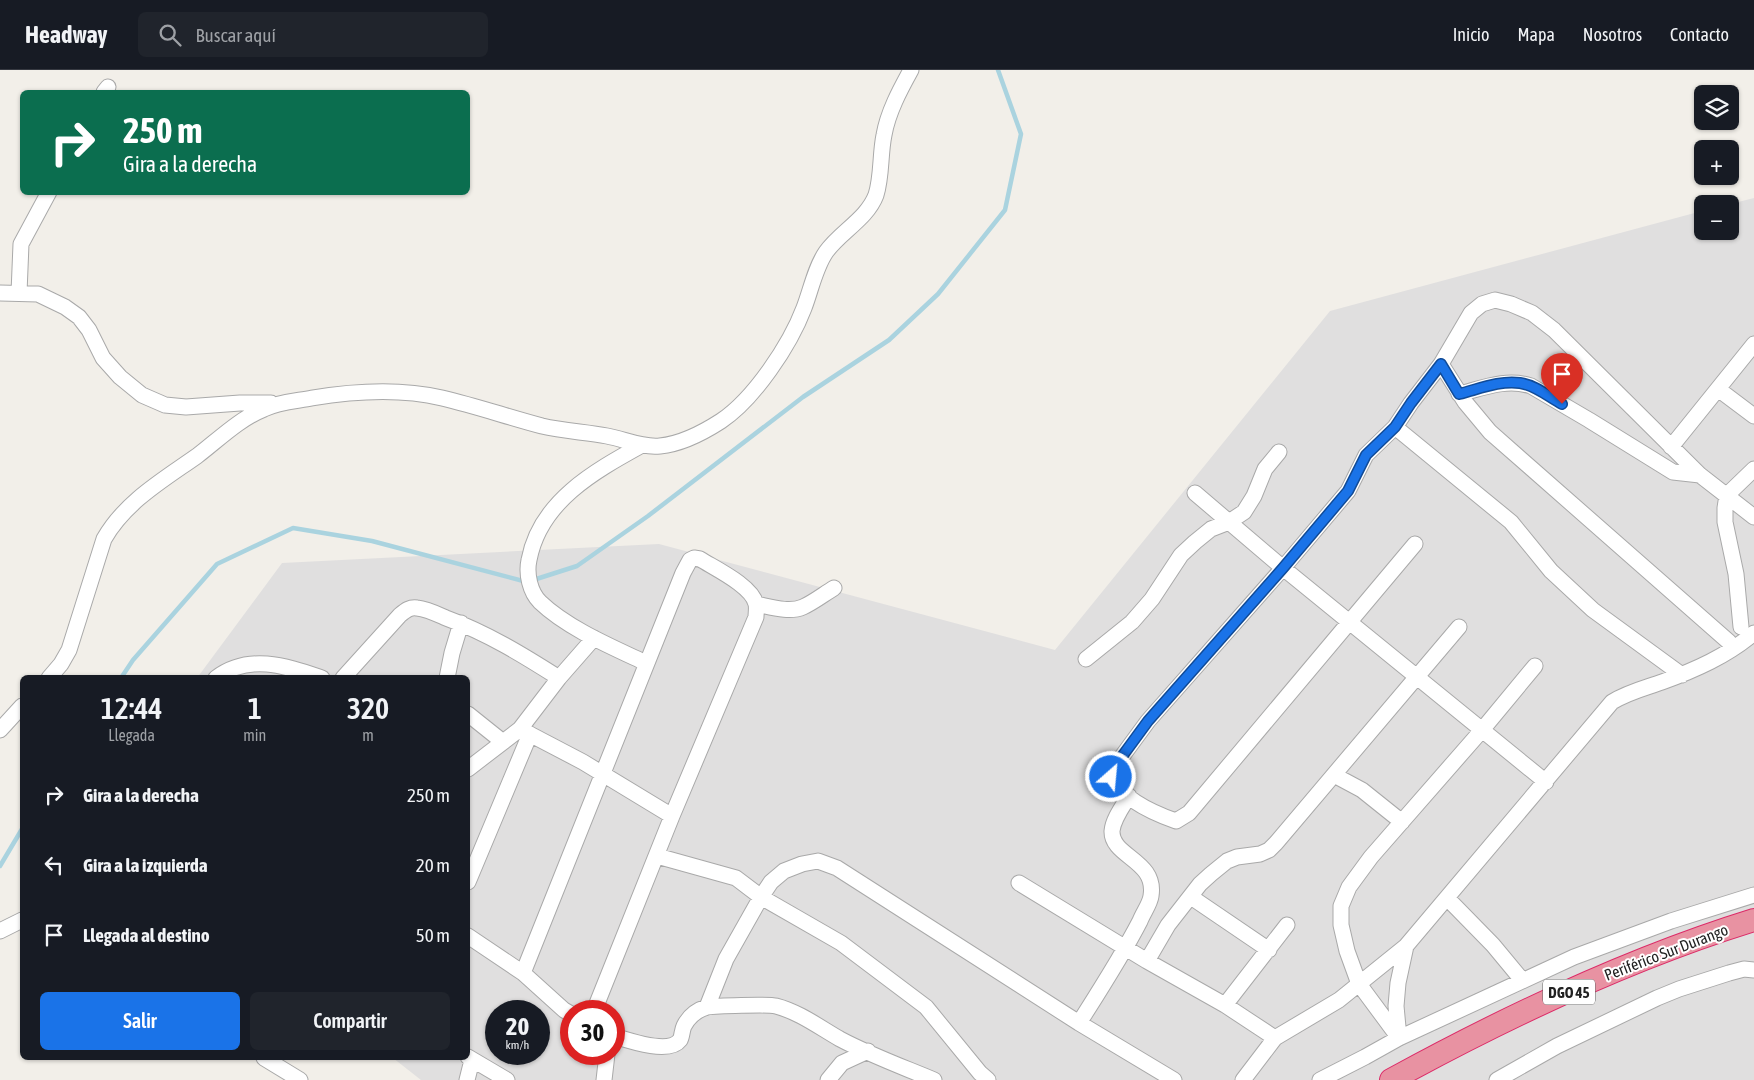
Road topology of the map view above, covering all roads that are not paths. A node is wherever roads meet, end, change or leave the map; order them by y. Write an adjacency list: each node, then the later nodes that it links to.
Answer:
1 (911, 70): 12 (street)
2 (47, 195): 4 (street)
3 (0, 293): 4 (street)
4 (18, 293): 9 (street)
5 (1754, 344): 7 (street)
6 (1441, 364): 8 (street); 11 (street); 13 (street)
7 (1718, 389): 10 (street); 13 (street)
8 (1459, 394): 16 (street); 31 (street)
9 (280, 403): 12 (street); 36 (street)
10 (1754, 416)
11 (1395, 427): 22 (street); 41 (street)
12 (642, 445): 30 (street)
13 (1671, 447): 16 (street)
14 (1279, 452): 20 (street)
15 (1754, 469): 18 (street)
16 (1700, 475): 18 (street)
17 (1195, 494): 20 (street)
18 (1727, 495): 19 (street); 29 (street)
19 (1754, 516)
20 (1229, 522): 22 (street); 32 (street)
21 (1415, 544): 26 (street)
22 (1283, 568): 26 (street); 54 (street)
23 (834, 588): 24 (street)
24 (756, 604): 34 (street); 55 (street)
25 (1754, 611): 29 (street)
26 (1349, 622): 43 (street); 54 (street)
27 (462, 623): 39 (street); 40 (street); 42 (street)
28 (1459, 628): 43 (street)
29 (1748, 630): 31 (street); 33 (street)
30 (594, 638): 34 (street); 42 (street)
31 (1729, 642): 33 (street)
32 (1086, 659)
33 (1718, 659): 41 (street)
34 (646, 664): 51 (street)
35 (1535, 666): 47 (street)
36 (51, 675)
37 (222, 675): 38 (street)
38 (313, 675)
39 (346, 675)
40 (448, 675)
41 (1682, 675): 53 (street)
42 (559, 678): 48 (street)
43 (1417, 678): 47 (street); 52 (street)
44 (20, 708): 46 (street)
45 (470, 716): 49 (street)
46 (0, 730)
47 (1482, 730): 53 (street); 56 (street)
48 (525, 731): 49 (street); 51 (street); 58 (street)
49 (503, 742): 50 (street)
50 (470, 767)
51 (602, 775): 55 (street); 74 (street)
52 (1334, 775): 56 (street); 62 (street)
53 (1546, 782): 63 (street)
54 (1129, 796): 70 (street)
55 (672, 816): 57 (street)
56 (1402, 822): 76 (street)
57 (657, 856): 61 (street); 77 (street)
58 (470, 877)
59 (1019, 883): 70 (street)
60 (1754, 895): 75 (street)
61 (761, 897): 80 (street); 81 (street); 97 (street)
62 (1191, 897): 71 (street); 72 (street)
63 (1447, 898): 69 (street); 75 (street)
64 (1754, 920): 101 (highway, Periférico Sur Durango / DGO 45)
65 (20, 921): 67 (street)
66 (1287, 925): 71 (street)
67 (0, 931)
68 (470, 937): 74 (street)
69 (1406, 946): 76 (street); 83 (street)
70 (1126, 948): 72 (street); 81 (street)
71 (1269, 950): 78 (street)
72 (1147, 962): 78 (street)
73 (1754, 970): 102 (street)
74 (523, 973): 79 (street)
75 (1522, 980): 83 (street)
76 (1359, 984): 82 (street); 83 (street)
77 (598, 1000)
78 (1225, 1005): 82 (street)
79 (560, 1006)
80 (708, 1007): 84 (street); 85 (street)
81 (1079, 1023): 98 (street)
82 (1275, 1038): 99 (street)
83 (1398, 1038): 100 (street)
84 (625, 1039)
85 (868, 1051): 95 (street); 96 (street)
86 (470, 1058): 93 (street)
87 (272, 1060): 89 (street)
88 (470, 1060): 92 (street)
89 (289, 1064): 91 (street)
90 (606, 1065): 94 (street)
91 (300, 1080)
92 (467, 1080)
93 (507, 1080)
94 (604, 1080)
95 (828, 1080)
96 (934, 1080)
97 (988, 1080)
98 (1174, 1080)
99 (1243, 1080)
100 (1320, 1080)
101 (1391, 1080)
102 (1497, 1080)

